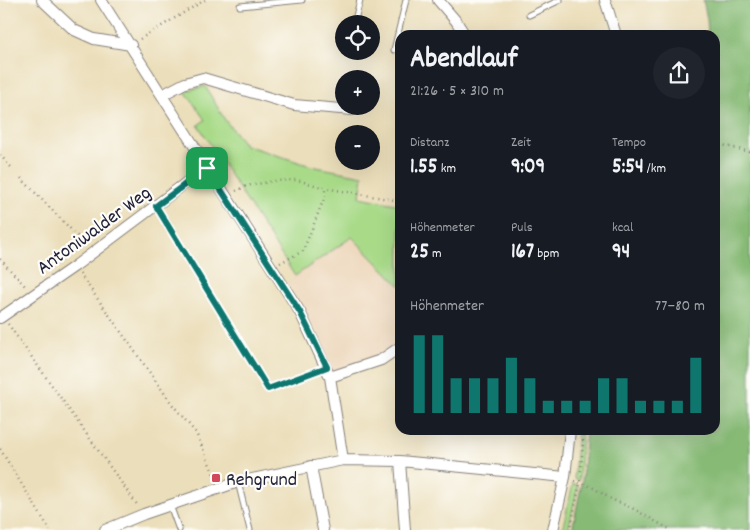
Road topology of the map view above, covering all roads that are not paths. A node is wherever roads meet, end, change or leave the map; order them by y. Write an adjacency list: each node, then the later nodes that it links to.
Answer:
1 (42, 0): 15 (street)
2 (101, 0): 15 (street)
3 (302, 0): 9 (lane)
4 (360, 0): 10 (lane)
5 (406, 0): 12 (lane)
6 (438, 0): 13 (street)
7 (560, 0): 11 (lane)
8 (605, 0): 14 (street)
9 (240, 6)
10 (356, 15)
11 (529, 15)
12 (399, 30)
13 (462, 30)
14 (615, 30)
15 (131, 45): 18 (street)
16 (395, 46): 17 (lane)
17 (394, 50)
18 (162, 95): 19 (street); 20 (street)
19 (335, 109)
20 (207, 168): 21 (street, Antoniwalder Weg); 23 (street)
21 (1, 317)
22 (395, 350): 23 (street)
23 (328, 372): 25 (street)
24 (570, 435): 28 (street)
25 (344, 460): 26 (street); 27 (street)
26 (400, 460): 28 (street); 35 (street)
27 (311, 466): 29 (street); 34 (street)
28 (566, 477): 36 (street)
29 (238, 482): 30 (street); 33 (lane)
30 (170, 505): 31 (street); 32 (lane)
31 (106, 530)
32 (179, 530)
33 (250, 530)
34 (323, 530)
35 (405, 530)
36 (553, 530)

